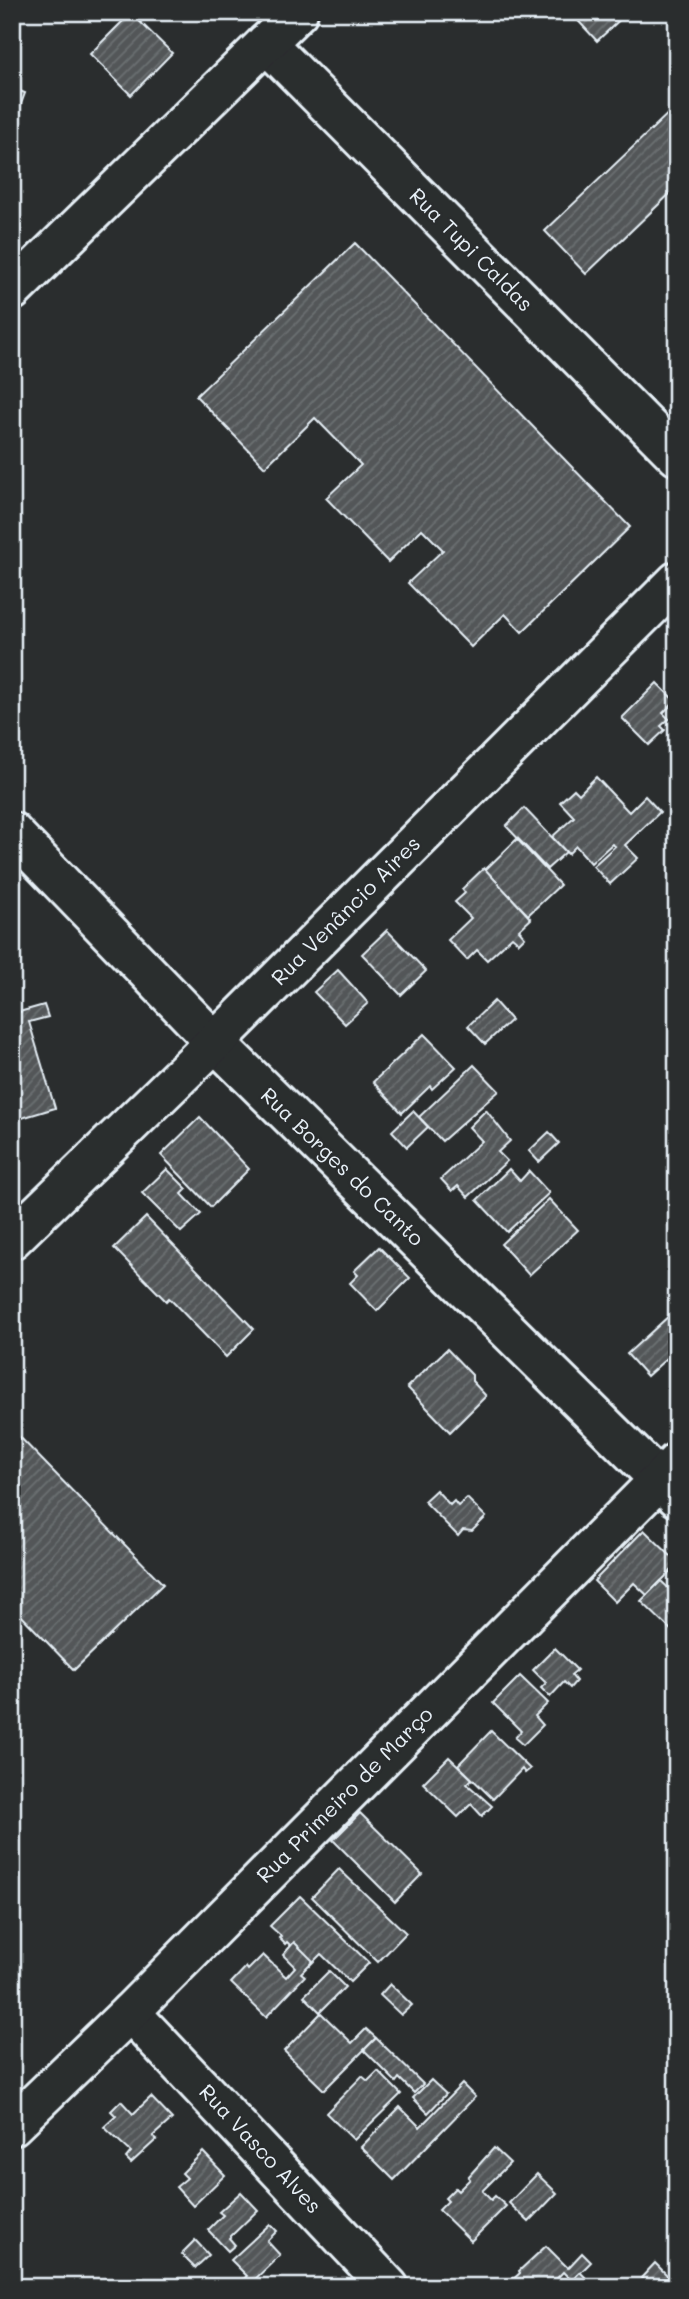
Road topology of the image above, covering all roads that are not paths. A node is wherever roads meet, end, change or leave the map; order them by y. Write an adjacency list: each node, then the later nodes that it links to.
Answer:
1 (298, 12): 2 (street)
2 (266, 43): 3 (street); 4 (street, Rua Tupi Caldas)
3 (12, 292)
4 (677, 456)
5 (677, 581): 7 (street, Rua Venâncio Aires)
6 (12, 832): 7 (street, Rua Borges do Canto)
7 (215, 1042): 8 (street, Rua Venâncio Aires); 9 (street, Rua Borges do Canto)
8 (12, 1239)
9 (671, 1479): 10 (street, Rua Primeiro de Março)
10 (130, 2012): 11 (street, Rua Primeiro de Março); 12 (street, Rua Vasco Alves)
11 (12, 2126)
12 (389, 2287)

